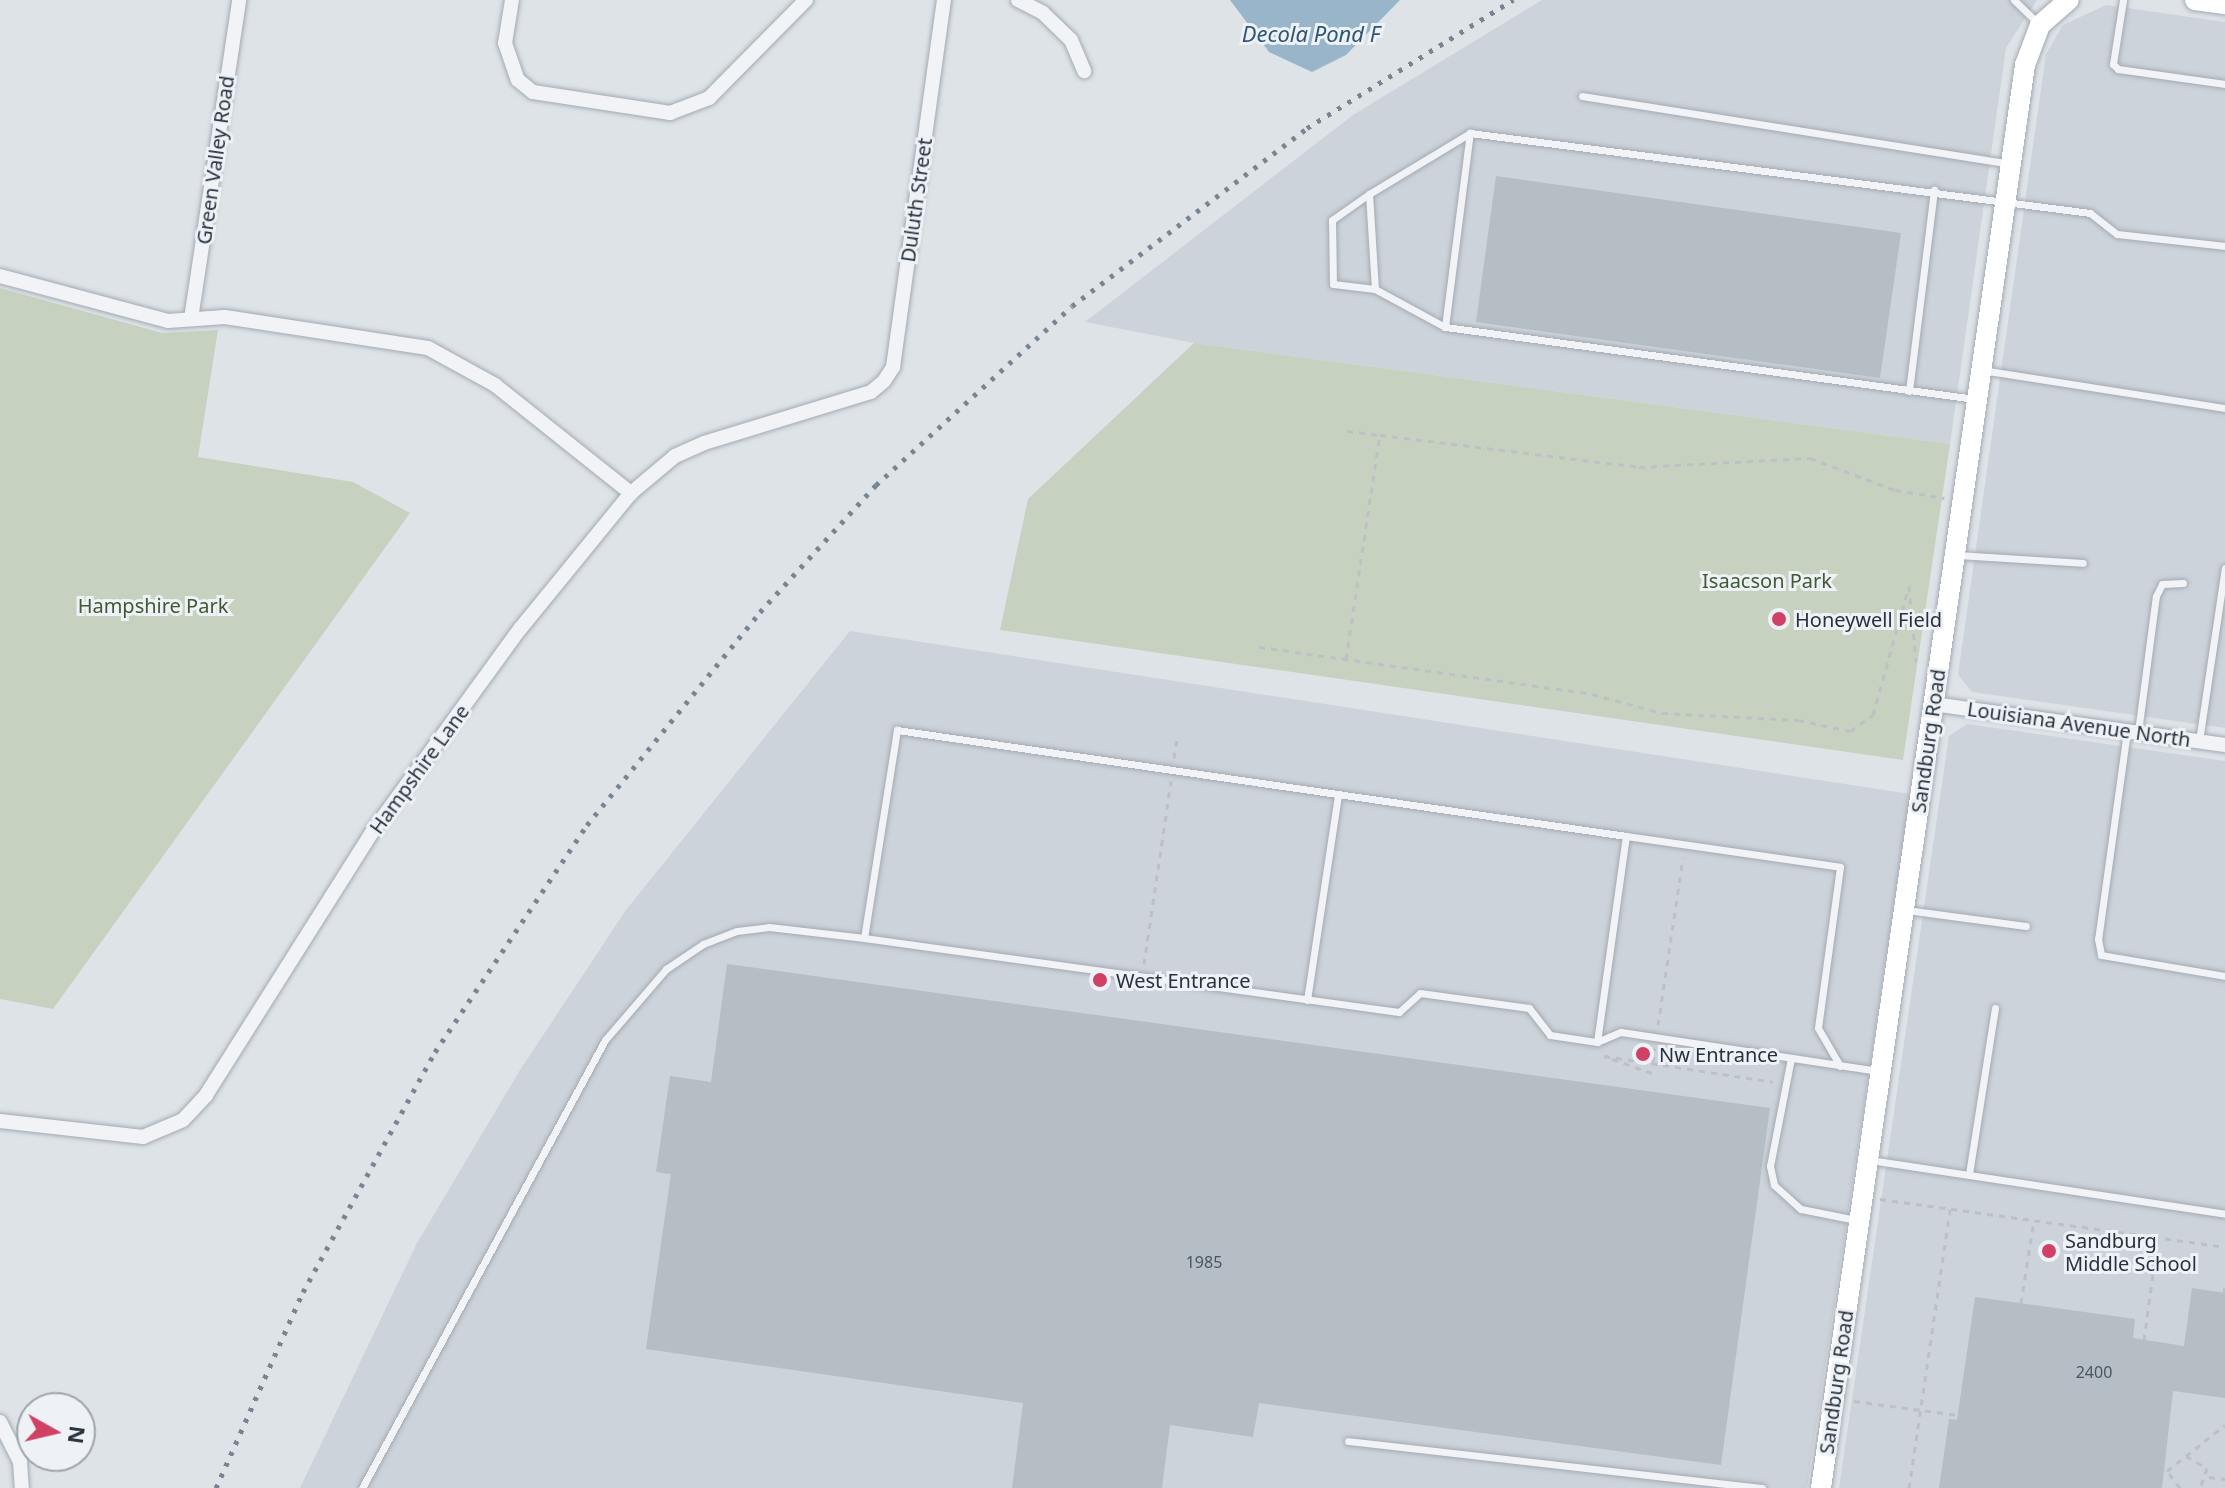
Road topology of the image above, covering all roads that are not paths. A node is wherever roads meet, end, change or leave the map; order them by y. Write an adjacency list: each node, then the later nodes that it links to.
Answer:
1 (239, 0): 23 (street, Green Valley Road)
2 (512, 0): 3 (street)
3 (806, 0)
4 (944, 0): 27 (street, Duluth Street)
5 (1018, 0): 12 (street)
6 (2014, 0): 11 (lane)
7 (2123, 0): 13 (lane)
8 (2195, 0): 10 (street)
9 (2065, 2): 11 (street, Sandburg Road)
10 (2225, 4)
11 (2040, 25): 16 (street, Sandburg Road)
12 (1084, 71)
13 (2225, 84)
14 (1582, 96): 16 (lane)
15 (1470, 133): 17 (lane); 18 (lane); 24 (lane)
16 (2012, 164): 19 (street, Sandburg Road)
17 (1934, 190): 19 (lane); 26 (lane)
18 (1369, 194): 22 (lane); 22 (lane)
19 (2006, 202): 20 (lane); 25 (street, Sandburg Road)
20 (2225, 246)
21 (0, 276): 23 (street)
22 (1375, 289): 24 (lane)
23 (191, 319): 30 (street)
24 (1445, 327): 26 (lane)
25 (1982, 370): 28 (street, Sandburg Road); 29 (lane)
26 (1909, 391): 28 (lane)
27 (871, 392): 30 (street, Hampshire Lane)
28 (1977, 399): 31 (street, Sandburg Road)
29 (2225, 408)
30 (631, 493): 51 (street, Hampshire Lane)
31 (1955, 555): 32 (lane); 35 (street, Sandburg Road)
32 (2083, 563)
33 (2225, 568): 37 (lane)
34 (2183, 583): 36 (lane)
35 (1933, 704): 36 (street, Louisiana Avenue North); 41 (street, Sandburg Road)
36 (2132, 732): 37 (street, Louisiana Avenue North); 44 (lane)
37 (2199, 741): 38 (street, Louisiana Avenue North)
38 (2225, 745)
39 (1338, 794): 40 (lane); 43 (lane); 45 (lane)
40 (1626, 836): 47 (lane); 49 (lane)
41 (1904, 910): 42 (lane); 50 (street, Sandburg Road)
42 (2026, 926)
43 (864, 938): 45 (lane); 59 (lane)
44 (2225, 976)
45 (1307, 1000): 47 (lane)
46 (1995, 1008): 53 (lane)
47 (1597, 1042): 48 (lane)
48 (1791, 1058): 49 (lane); 55 (lane)
49 (1840, 1066): 50 (lane)
50 (1881, 1071): 52 (street, Sandburg Road)
51 (0, 1121)
52 (1868, 1159): 53 (lane); 55 (street, Sandburg Road)
53 (1969, 1174): 54 (lane)
54 (2225, 1214)
55 (1859, 1221): 61 (street, Sandburg Road)
56 (0, 1422): 58 (street)
57 (1348, 1441): 60 (lane)
58 (22, 1488)
59 (362, 1488)
60 (1762, 1488)
61 (1821, 1488)

